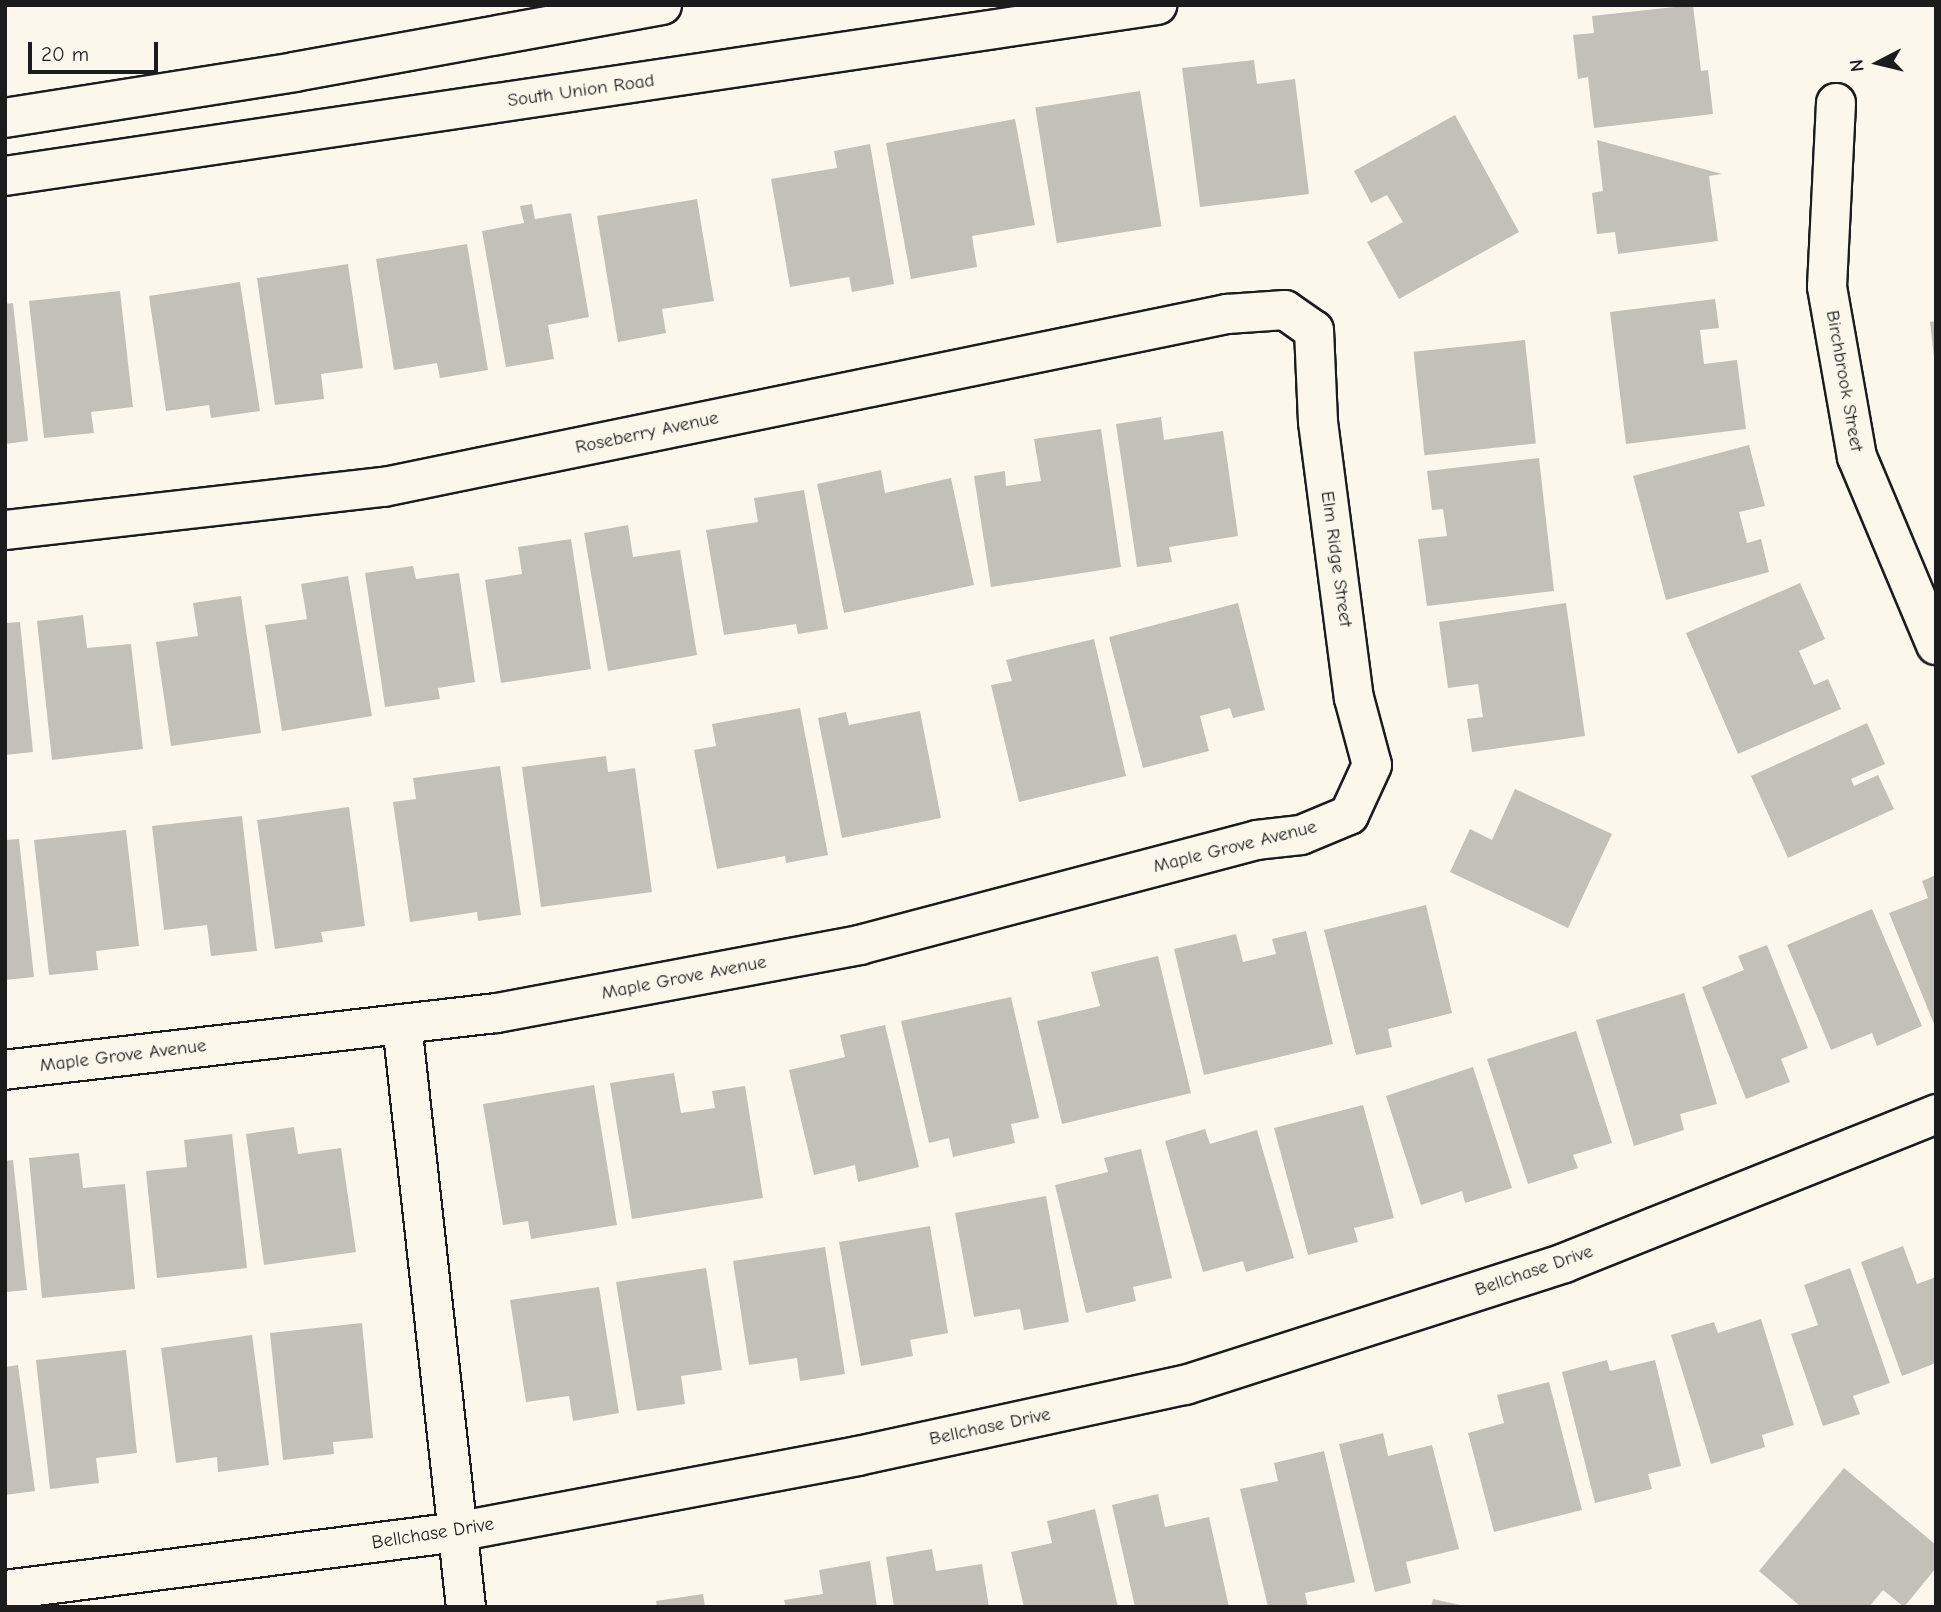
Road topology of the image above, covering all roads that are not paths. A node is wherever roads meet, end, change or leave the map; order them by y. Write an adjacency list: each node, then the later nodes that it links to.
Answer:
1 (662, 5): 4 (street)
2 (1157, 5): 6 (street, South Union Road)
3 (1836, 103): 10 (street, Birchbrook Street)
4 (64, 108): 5 (street); 6 (street)
5 (5, 118)
6 (71, 165): 7 (street, South Union Road)
7 (5, 176)
8 (1285, 310): 9 (street, Roseberry Avenue); 12 (street, Elm Ridge Street)
9 (5, 530)
10 (1922, 575): 11 (street, Birchbrook Street)
11 (1936, 645)
12 (1349, 815): 13 (street, Maple Grove Avenue)
13 (402, 1024): 14 (street, Maple Grove Avenue); 16 (street)
14 (5, 1070)
15 (1936, 1114): 16 (street, Bellchase Drive)
16 (456, 1532): 17 (street, Bellchase Drive); 18 (street)
17 (5, 1590)
18 (466, 1607)

